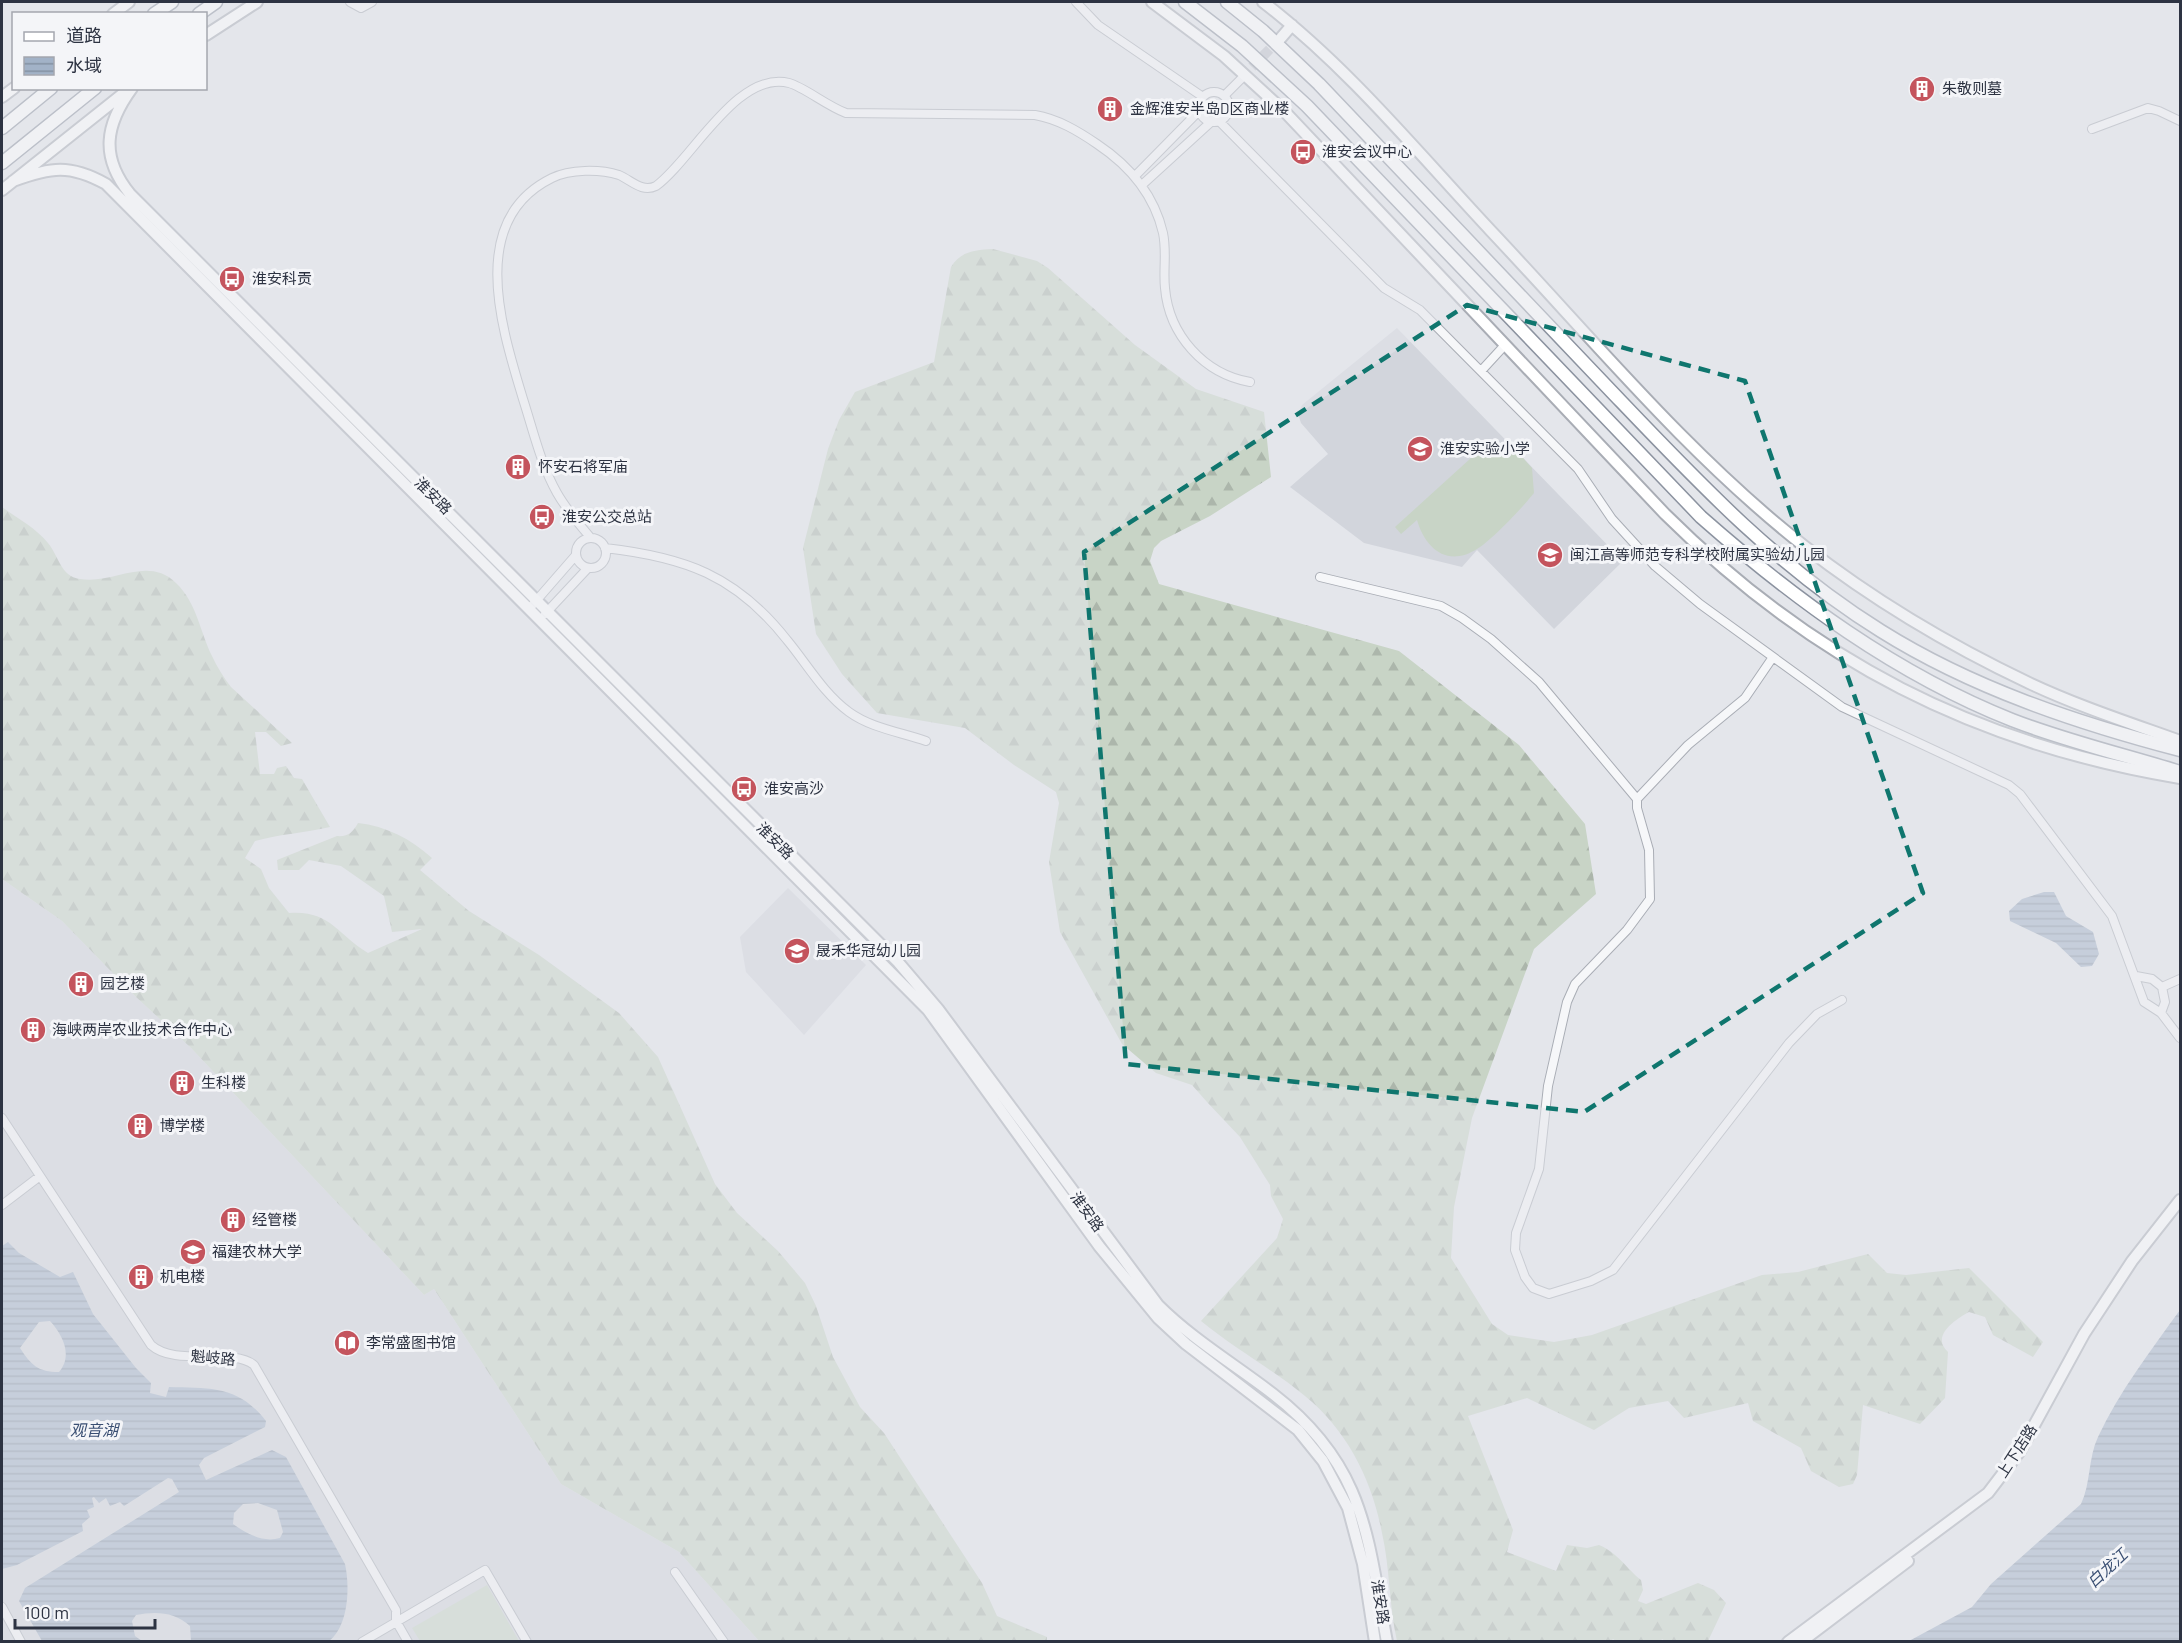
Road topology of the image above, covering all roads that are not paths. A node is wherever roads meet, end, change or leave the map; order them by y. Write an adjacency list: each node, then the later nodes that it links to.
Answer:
1 (129, 2): 12 (main road)
2 (172, 2): 13 (highway)
3 (216, 2): 14 (highway)
4 (257, 2): 16 (main road)
5 (350, 2): 6 (street)
6 (372, 2)
7 (1076, 2): 24 (street)
8 (1152, 2): 18 (main road)
9 (1185, 2): 49 (highway)
10 (1227, 2): 48 (highway)
11 (1263, 2): 15 (main road)
12 (116, 12)
13 (157, 12)
14 (202, 12)
15 (1292, 25): 17 (main road); 47 (main road)
16 (207, 34)
17 (1280, 39)
18 (1249, 71): 23 (street); 35 (main road)
19 (49, 90): 28 (highway)
20 (93, 90): 30 (highway)
21 (128, 90): 32 (main road)
22 (130, 90): 43 (main road, 淮安路)
23 (1224, 96): 24 (street); 26 (street)
24 (1203, 97): 25 (street)
25 (1200, 110): 26 (street); 31 (street)
26 (1215, 121): 33 (street); 36 (street)
27 (2181, 121): 29 (street)
28 (2, 128)
29 (2092, 129)
30 (2, 163)
31 (1135, 176): 33 (street); 38 (street)
32 (13, 181): 34 (main road); 43 (main road, 淮安路)
33 (1143, 184): 37 (street)
34 (2, 190)
35 (1504, 345): 36 (street); 50 (main road)
36 (1481, 371): 45 (street)
37 (1250, 382)
38 (590, 537): 39 (street); 40 (street)
39 (606, 548): 41 (street); 46 (street)
40 (576, 555): 41 (street); 43 (street)
41 (588, 568): 44 (street)
42 (1320, 577): 51 (street)
43 (533, 605): 44 (main road, 淮安路)
44 (544, 616): 71 (main road, 淮安路); 72 (main road, 淮安路)
45 (1773, 657): 51 (street); 52 (street)
46 (926, 741)
47 (2181, 741)
48 (2181, 750)
49 (2181, 772)
50 (2181, 778)
51 (1637, 799): 55 (street)
52 (2136, 976): 54 (street); 56 (street)
53 (2181, 980): 54 (street)
54 (2162, 987): 56 (street)
55 (1842, 1000)
56 (2161, 1013): 57 (street)
57 (2181, 1038)
58 (2, 1118): 59 (street, 魁岐路)
59 (40, 1176): 61 (street); 65 (street, 魁岐路)
60 (2181, 1200): 73 (main road, 上下店路)
61 (2, 1205)
62 (2181, 1209): 74 (main road, 上下店路)
63 (675, 1572): 70 (street)
64 (2, 1607): 66 (street)
65 (396, 1621): 67 (street); 68 (street); 69 (street)
66 (21, 1641)
67 (362, 1641)
68 (408, 1641)
69 (527, 1641)
70 (724, 1641)
71 (1375, 1641)
72 (1387, 1641)
73 (1788, 1641)
74 (1800, 1641)

